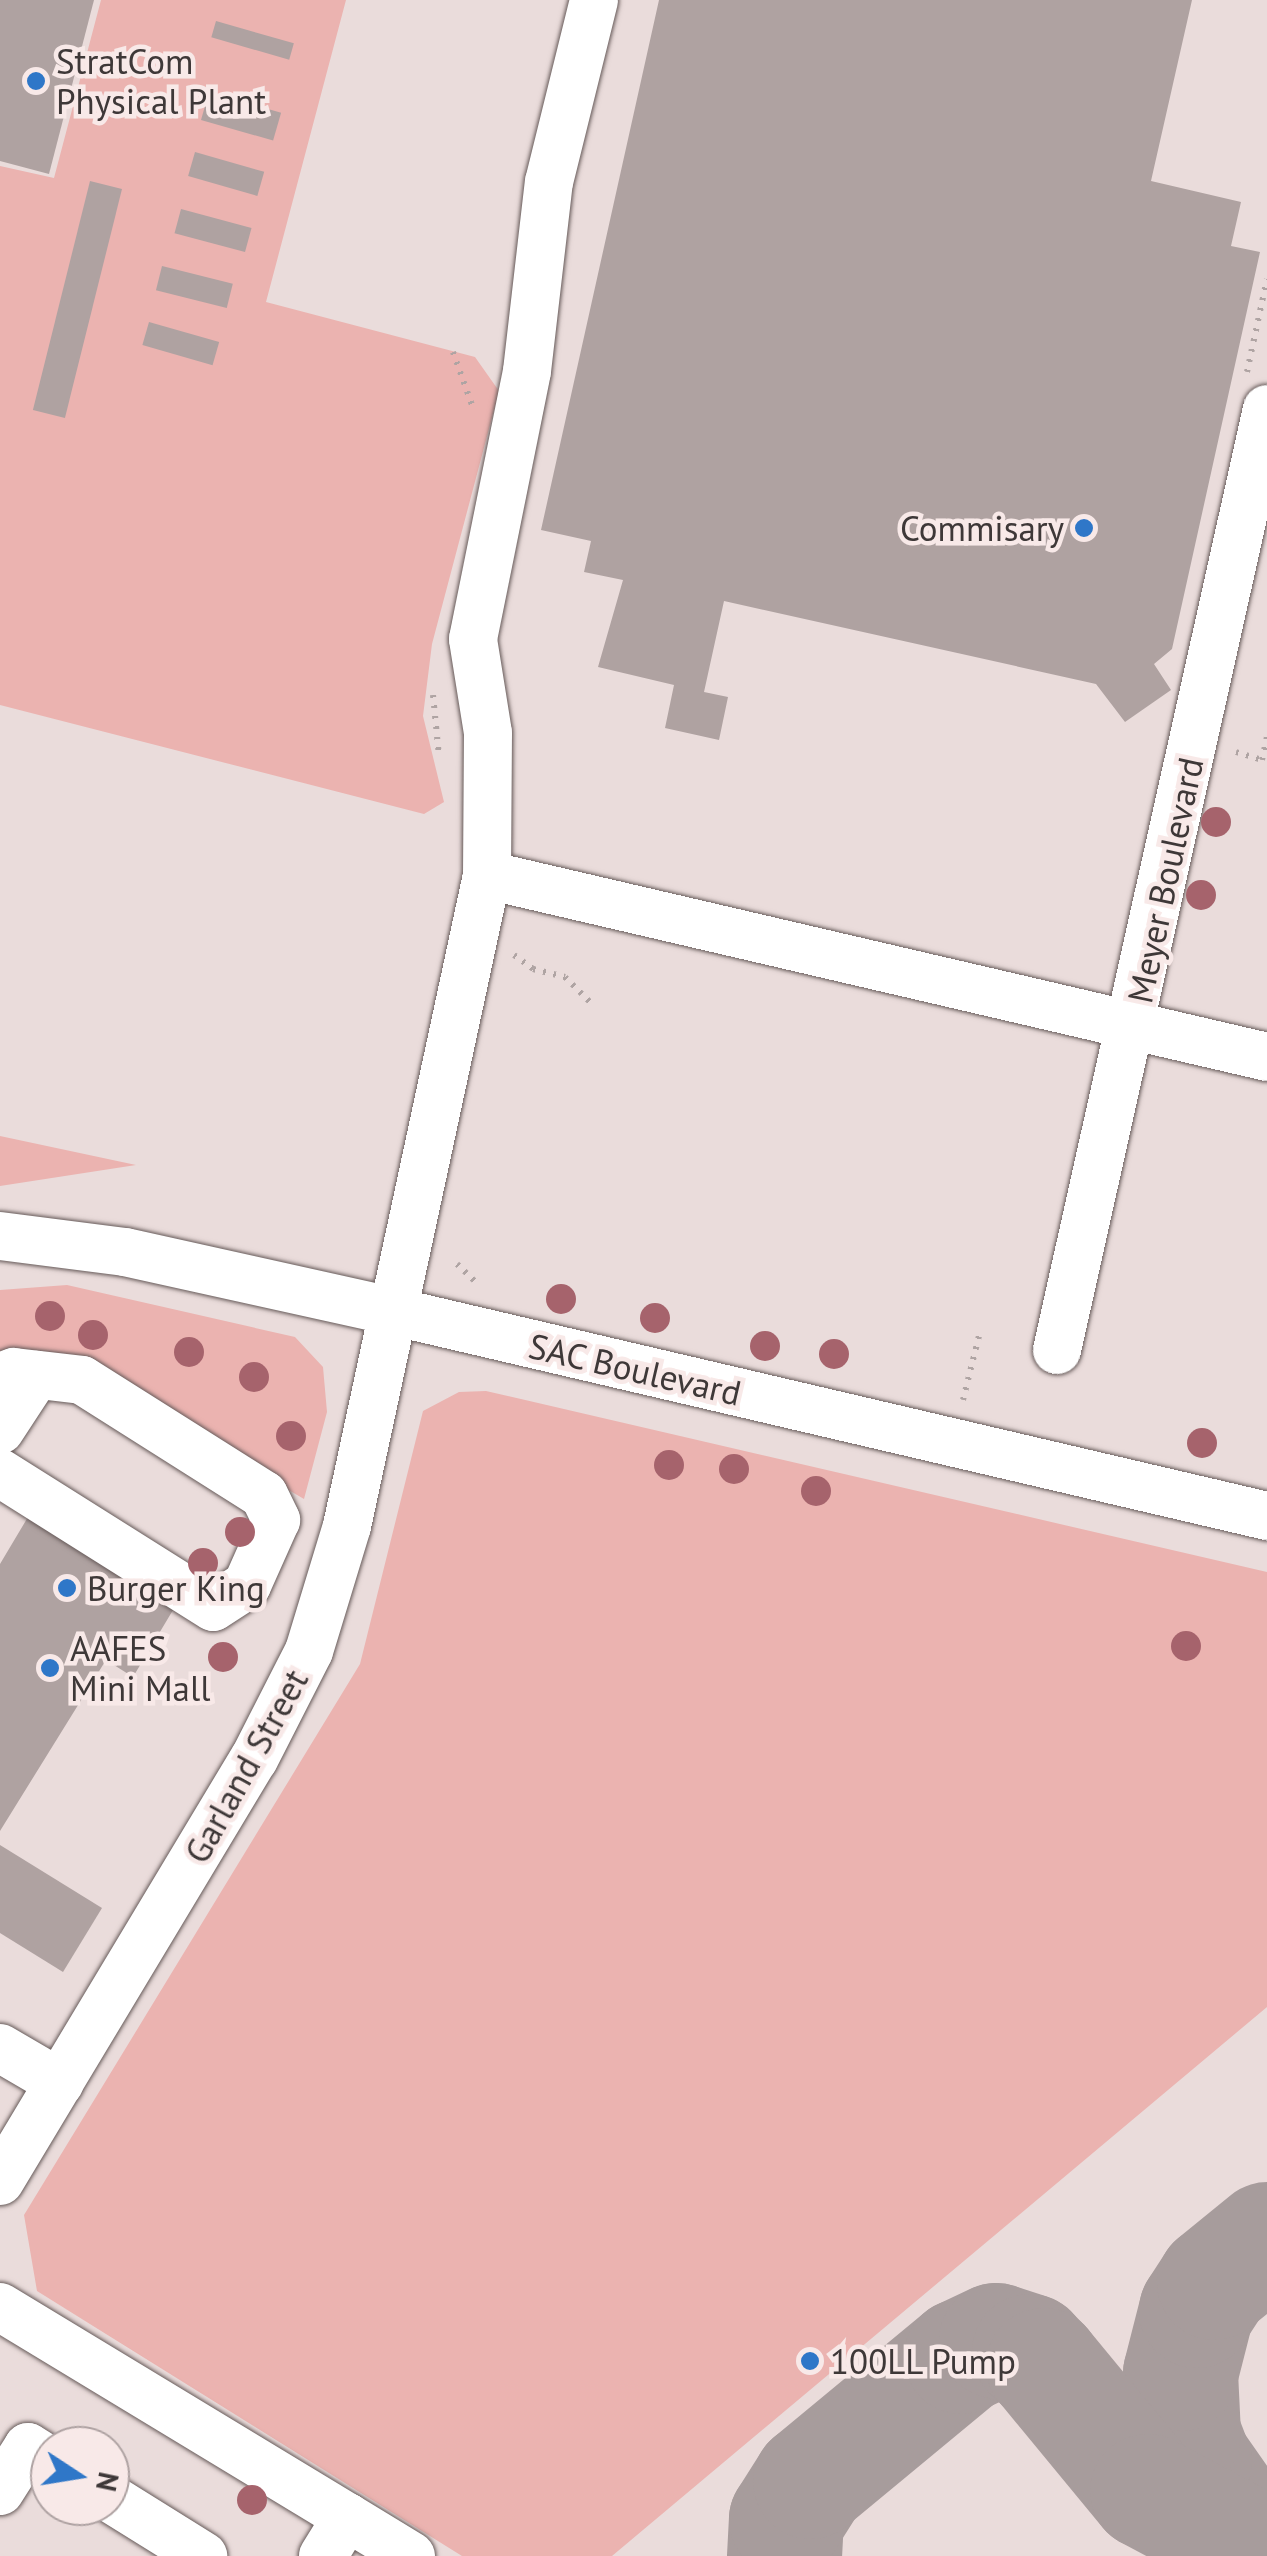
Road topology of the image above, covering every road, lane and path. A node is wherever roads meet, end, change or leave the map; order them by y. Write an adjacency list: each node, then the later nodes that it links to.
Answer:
1 (594, 0): 3 (street, Garland Street)
2 (1267, 409): 6 (street, Meyer Boulevard)
3 (487, 875): 4 (street, Garland Street); 6 (street)
4 (474, 939): 5 (path); 11 (street, Garland Street)
5 (593, 1005)
6 (1134, 1027): 7 (street); 13 (street, Meyer Boulevard)
7 (1267, 1057)
8 (0, 1236): 11 (street, SAC Boulevard)
9 (457, 1264): 10 (path)
10 (483, 1289)
11 (396, 1312): 18 (street, SAC Boulevard); 20 (street, Garland Street)
12 (980, 1332): 15 (path)
13 (1057, 1350)
14 (18, 1376): 16 (street); 17 (street)
15 (962, 1401)
16 (0, 1430)
17 (0, 1473)
18 (1267, 1516)
19 (0, 2048): 20 (street)
20 (60, 2083): 21 (street, Garland Street)
21 (0, 2180)
22 (0, 2307): 26 (street)
23 (30, 2448): 24 (street)
24 (0, 2491)
25 (130, 2510): 27 (street)
26 (335, 2537): 28 (street)
27 (203, 2556)
28 (411, 2556)

